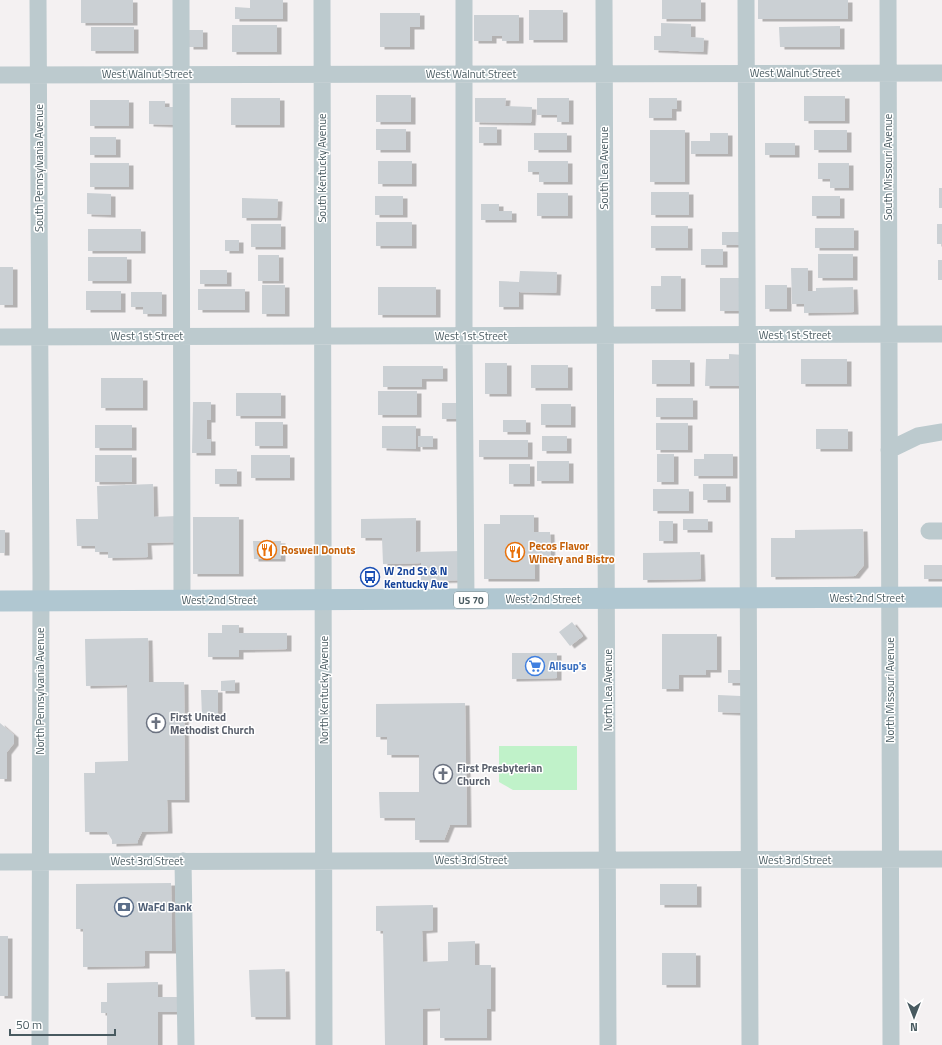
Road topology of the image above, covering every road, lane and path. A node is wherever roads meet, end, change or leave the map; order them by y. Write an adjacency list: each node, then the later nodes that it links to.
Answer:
1 (38, 0): 16 (street, South Pennsylvania Avenue)
2 (181, 0): 12 (street)
3 (322, 0): 13 (street, South Kentucky Avenue)
4 (464, 0): 14 (street)
5 (604, 0): 8 (street, South Lea Avenue)
6 (746, 0): 9 (street)
7 (888, 0): 10 (street, South Missouri Avenue)
8 (604, 73): 9 (street, West Walnut Street); 14 (street, West Walnut Street); 19 (street, South Lea Avenue)
9 (747, 73): 10 (street, West Walnut Street); 20 (street)
10 (888, 73): 11 (street, West Walnut Street); 17 (street, South Missouri Avenue)
11 (942, 73)
12 (181, 74): 13 (street, West Walnut Street); 16 (street, West Walnut Street); 21 (street)
13 (322, 74): 14 (street, West Walnut Street); 22 (street, South Kentucky Avenue)
14 (464, 74): 23 (street)
15 (0, 75): 16 (street, West Walnut Street)
16 (39, 75): 25 (street, South Pennsylvania Avenue)
17 (888, 334): 18 (street, West 1st Street); 20 (street, West 1st Street); 27 (street, North Missouri Avenue)
18 (942, 334)
19 (605, 335): 20 (street, West 1st Street); 23 (street, West 1st Street); 30 (street, North Lea Avenue)
20 (747, 335): 31 (street)
21 (182, 336): 22 (street, West 1st Street); 25 (street, West 1st Street); 33 (street)
22 (322, 336): 23 (street, West 1st Street); 34 (street, North Kentucky Avenue)
23 (464, 336): 35 (street)
24 (0, 337): 25 (street, West 1st Street)
25 (40, 337): 32 (street, North Pennsylvania Avenue)
26 (942, 432): 27 (street)
27 (889, 450): 29 (street, North Missouri Avenue)
28 (942, 597): 29 (main road, West 2nd Street / US 70)
29 (890, 598): 31 (main road, West 2nd Street / US 70); 41 (street, North Missouri Avenue)
30 (607, 599): 31 (main road, West 2nd Street / US 70); 35 (main road, West 2nd Street / US 70); 39 (street, North Lea Avenue)
31 (748, 599): 40 (street)
32 (41, 600): 33 (main road, West 2nd Street / US 70); 36 (main road, West 2nd Street / US 70); 42 (street, North Pennsylvania Avenue)
33 (182, 600): 34 (main road, West 2nd Street / US 70)
34 (324, 600): 35 (main road, West 2nd Street / US 70); 38 (street, North Kentucky Avenue)
35 (466, 600)
36 (0, 601)
37 (942, 859): 41 (street, West 3rd Street)
38 (324, 860): 39 (street, West 3rd Street); 43 (street, West 3rd Street); 47 (street, North Kentucky Avenue)
39 (608, 860): 40 (street, West 3rd Street); 48 (street, North Lea Avenue)
40 (749, 860): 41 (street, West 3rd Street); 49 (street)
41 (890, 860): 50 (street, North Missouri Avenue)
42 (40, 861): 43 (street, West 3rd Street); 44 (street, West 3rd Street); 45 (street, North Pennsylvania Avenue)
43 (183, 861): 46 (street)
44 (0, 862)
45 (40, 1045)
46 (186, 1045)
47 (324, 1045)
48 (608, 1045)
49 (750, 1045)
50 (891, 1045)

